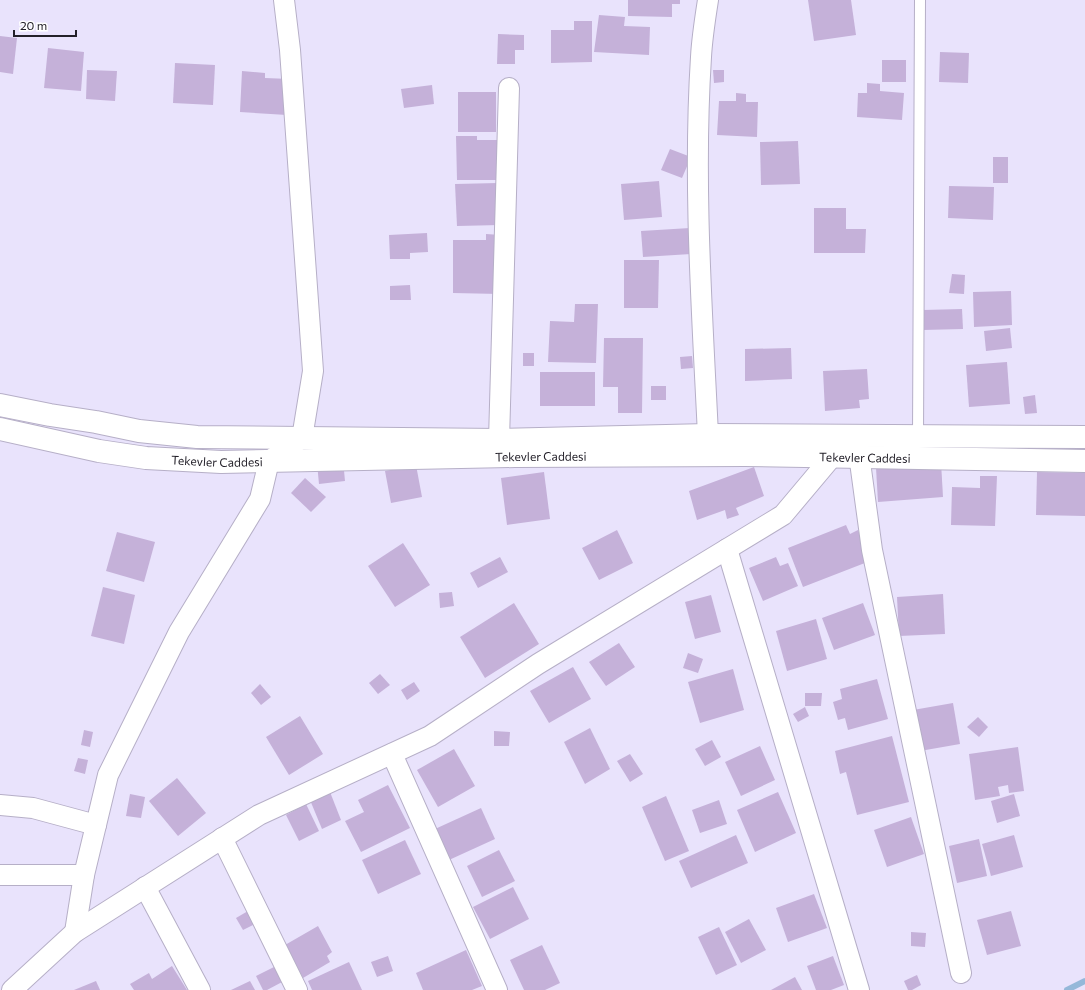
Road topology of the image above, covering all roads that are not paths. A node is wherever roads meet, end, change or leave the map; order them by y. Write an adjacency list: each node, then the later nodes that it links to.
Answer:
1 (284, 0): 10 (street)
2 (708, 0): 7 (street)
3 (920, 0): 8 (lane)
4 (510, 88): 11 (street)
5 (0, 405): 10 (street)
6 (0, 429): 14 (street, Tekevler Caddesi)
7 (708, 435): 11 (street); 12 (street)
8 (918, 437): 9 (street); 12 (street)
9 (1085, 437)
10 (302, 438): 11 (street); 14 (street)
11 (499, 440)
12 (854, 443): 13 (street, Tekevler Caddesi); 15 (street, Tekevler Caddesi); 25 (street)
13 (833, 457): 14 (street, Tekevler Caddesi); 16 (street)
14 (269, 461): 19 (street)
15 (1085, 461)
16 (727, 549): 17 (street); 30 (street)
17 (392, 754): 20 (street); 29 (street)
18 (0, 805): 19 (street)
19 (96, 824): 22 (street)
20 (222, 838): 23 (street); 28 (street)
21 (0, 875): 22 (street)
22 (84, 875): 24 (street)
23 (145, 887): 24 (street); 27 (street)
24 (75, 932): 26 (street)
25 (961, 973)
26 (12, 990)
27 (200, 990)
28 (296, 990)
29 (498, 990)
30 (859, 990)

